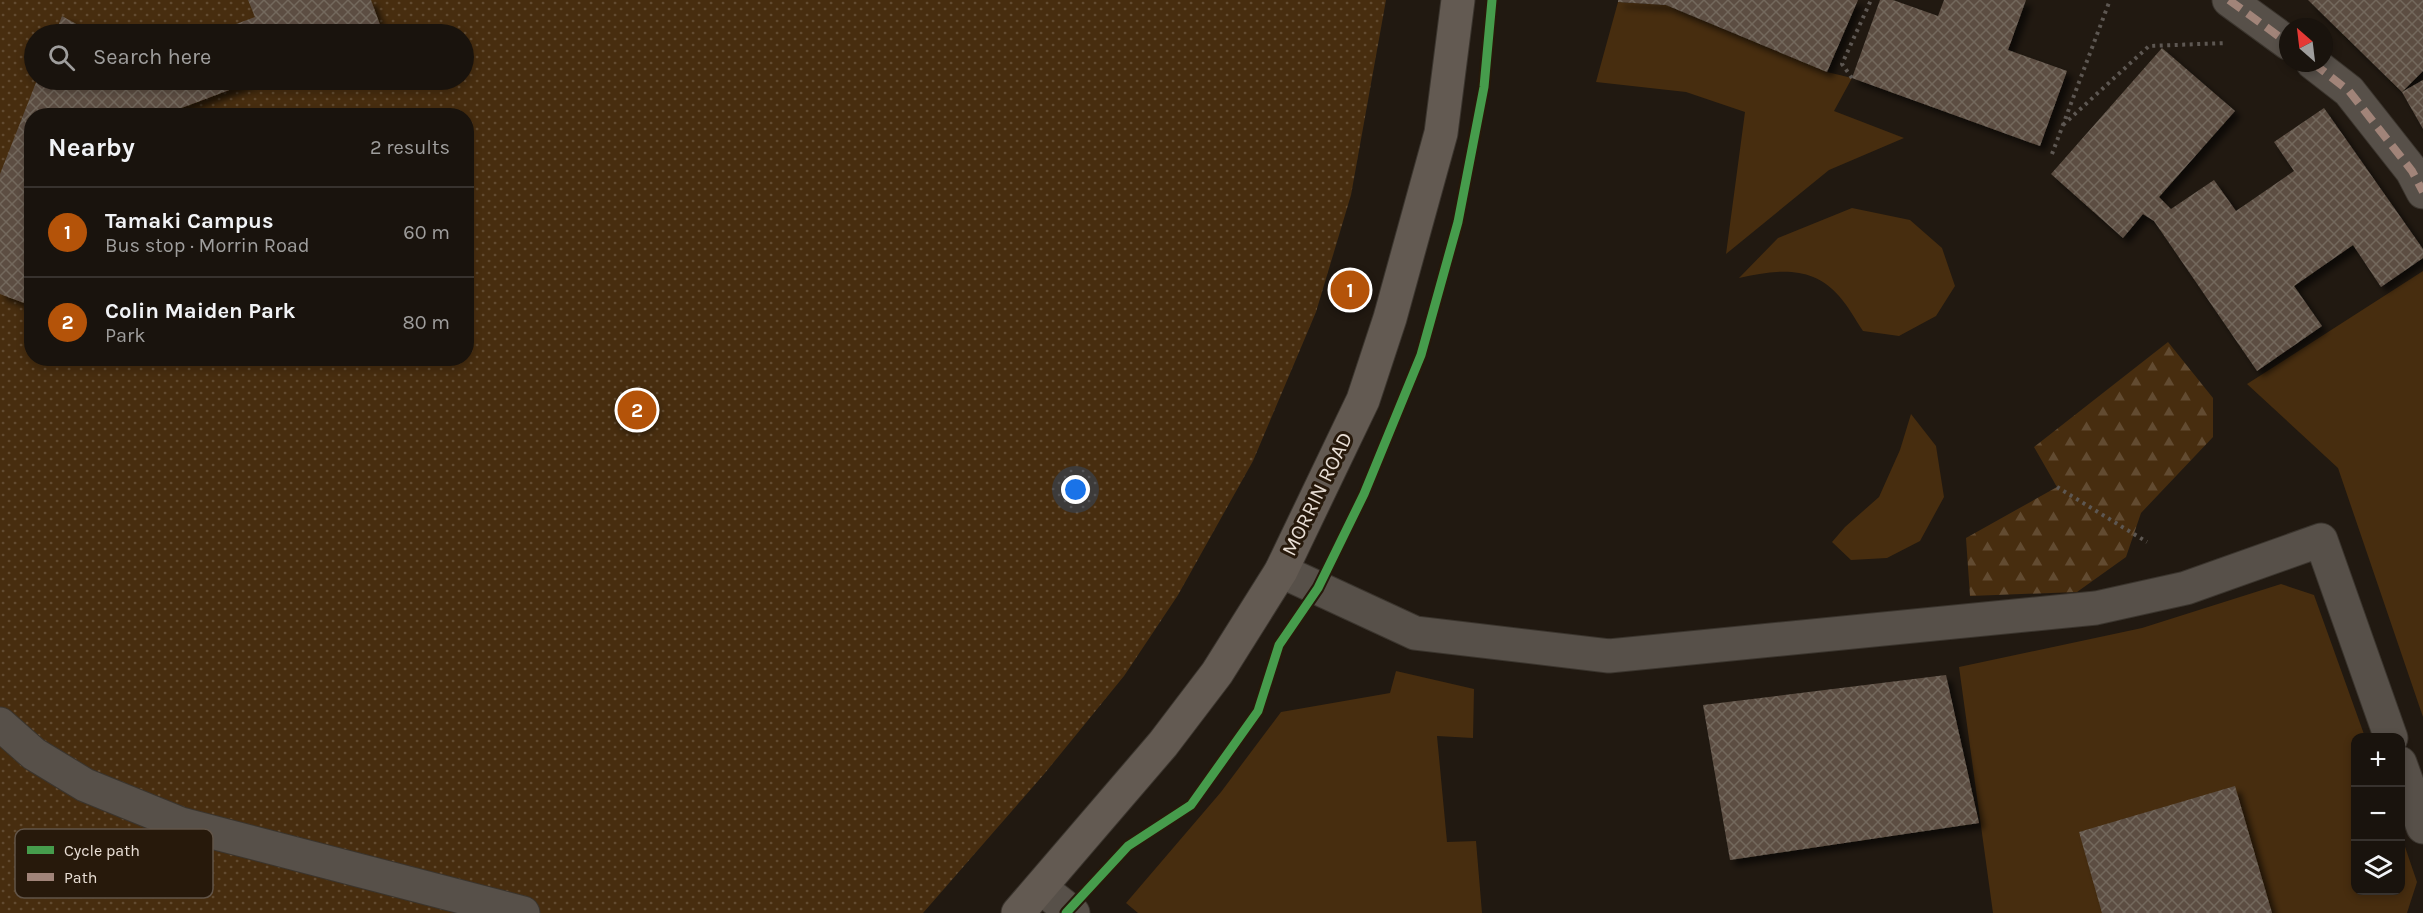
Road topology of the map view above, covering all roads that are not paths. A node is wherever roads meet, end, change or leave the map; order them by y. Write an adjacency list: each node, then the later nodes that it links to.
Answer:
1 (1458, 0): 6 (main road, MORRIN ROAD)
2 (2229, 0): 3 (street)
3 (2279, 36)
4 (2325, 72): 5 (street)
5 (2423, 192)
6 (1281, 571): 8 (street); 13 (main road, MORRIN ROAD)
7 (0, 724): 11 (street)
8 (2389, 733)
9 (2405, 777): 10 (street)
10 (2423, 826)
11 (200, 829)
12 (213, 832): 14 (street)
13 (1041, 888): 15 (main road, MORRIN ROAD); 16 (street)
14 (523, 913)
15 (1018, 913)
16 (1073, 913)

